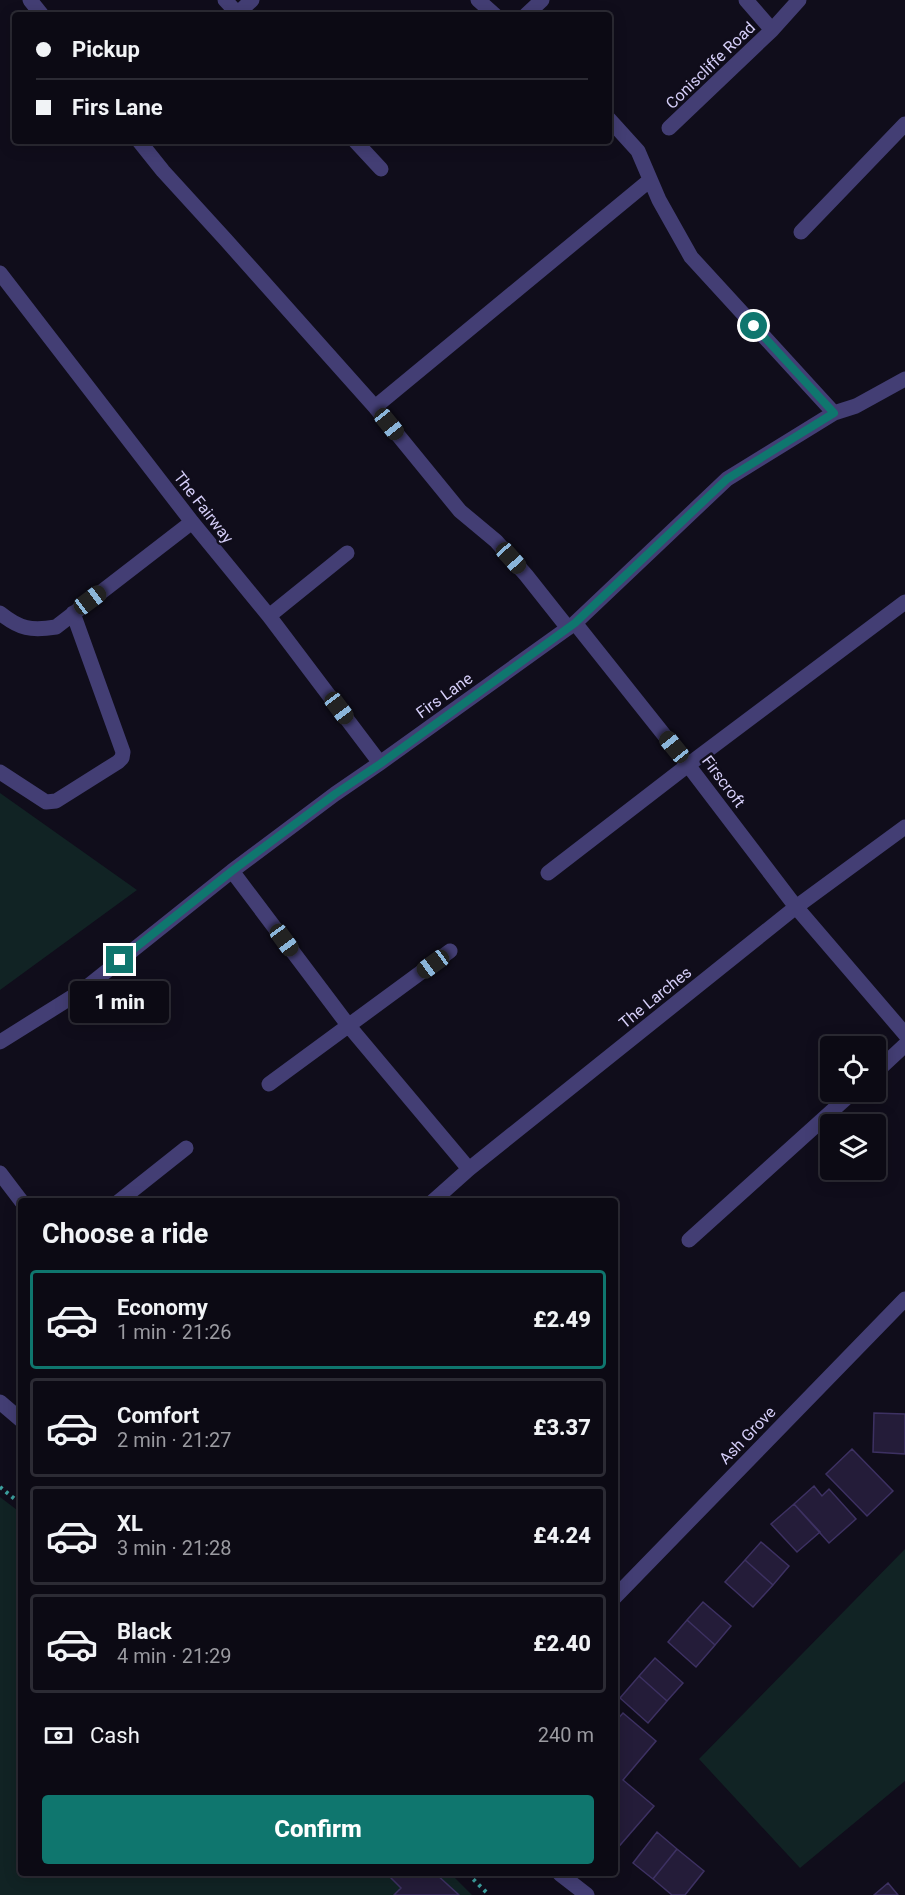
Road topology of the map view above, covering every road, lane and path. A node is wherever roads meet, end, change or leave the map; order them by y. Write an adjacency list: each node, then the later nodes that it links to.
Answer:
1 (30, 0): 8 (street)
2 (225, 0): 9 (street)
3 (252, 0): 10 (street)
4 (478, 0): 11 (street)
5 (542, 0): 12 (street)
6 (746, 0): 13 (street)
7 (799, 0): 13 (street, Coniscliffe Road)
8 (40, 12)
9 (236, 12)
10 (240, 12)
11 (492, 12)
12 (529, 12)
13 (772, 30): 16 (street, Coniscliffe Road)
14 (612, 122): 20 (street)
15 (905, 124): 21 (street)
16 (669, 128)
17 (141, 144): 24 (street, Firscroft)
18 (358, 144): 19 (street)
19 (381, 169)
20 (650, 180): 24 (street); 25 (street)
21 (801, 232)
22 (0, 273): 26 (street, The Fairway)
23 (905, 379): 25 (street, Firs Lane)
24 (375, 407): 32 (street, Firscroft)
25 (834, 413): 32 (street, Firs Lane)
26 (192, 522): 30 (street); 31 (street, The Fairway)
27 (347, 553): 31 (street)
28 (905, 602): 34 (street)
29 (0, 613): 30 (street)
30 (73, 613): 35 (street)
31 (269, 616): 33 (street, The Fairway)
32 (572, 626): 33 (street, Firs Lane); 34 (street, Firscroft)
33 (380, 764): 37 (street, Firs Lane)
34 (688, 765): 38 (street); 39 (street, Firscroft)
35 (0, 772)
36 (905, 827): 39 (street, The Larches)
37 (232, 871): 41 (street); 43 (street, Firs Lane)
38 (548, 873)
39 (796, 907): 42 (street, Firscroft); 49 (street, The Larches)
40 (450, 951): 41 (street)
41 (348, 1026): 46 (street); 49 (street)
42 (905, 1034)
43 (0, 1042)
44 (905, 1046): 45 (street)
45 (886, 1063)
46 (269, 1084)
47 (842, 1102): 54 (street)
48 (186, 1148): 52 (street)
49 (469, 1169): 53 (street, The Larches)
50 (0, 1173): 51 (street)
51 (18, 1198)
52 (123, 1198)
53 (436, 1198)
54 (689, 1240)
55 (905, 1299): 60 (street, Ash Grove)
56 (0, 1402): 57 (street)
57 (18, 1417)
58 (0, 1488): 59 (path)
59 (18, 1502)
60 (618, 1594)
61 (470, 1876): 63 (path)
62 (563, 1876): 64 (street)
63 (489, 1895)
64 (587, 1895)

